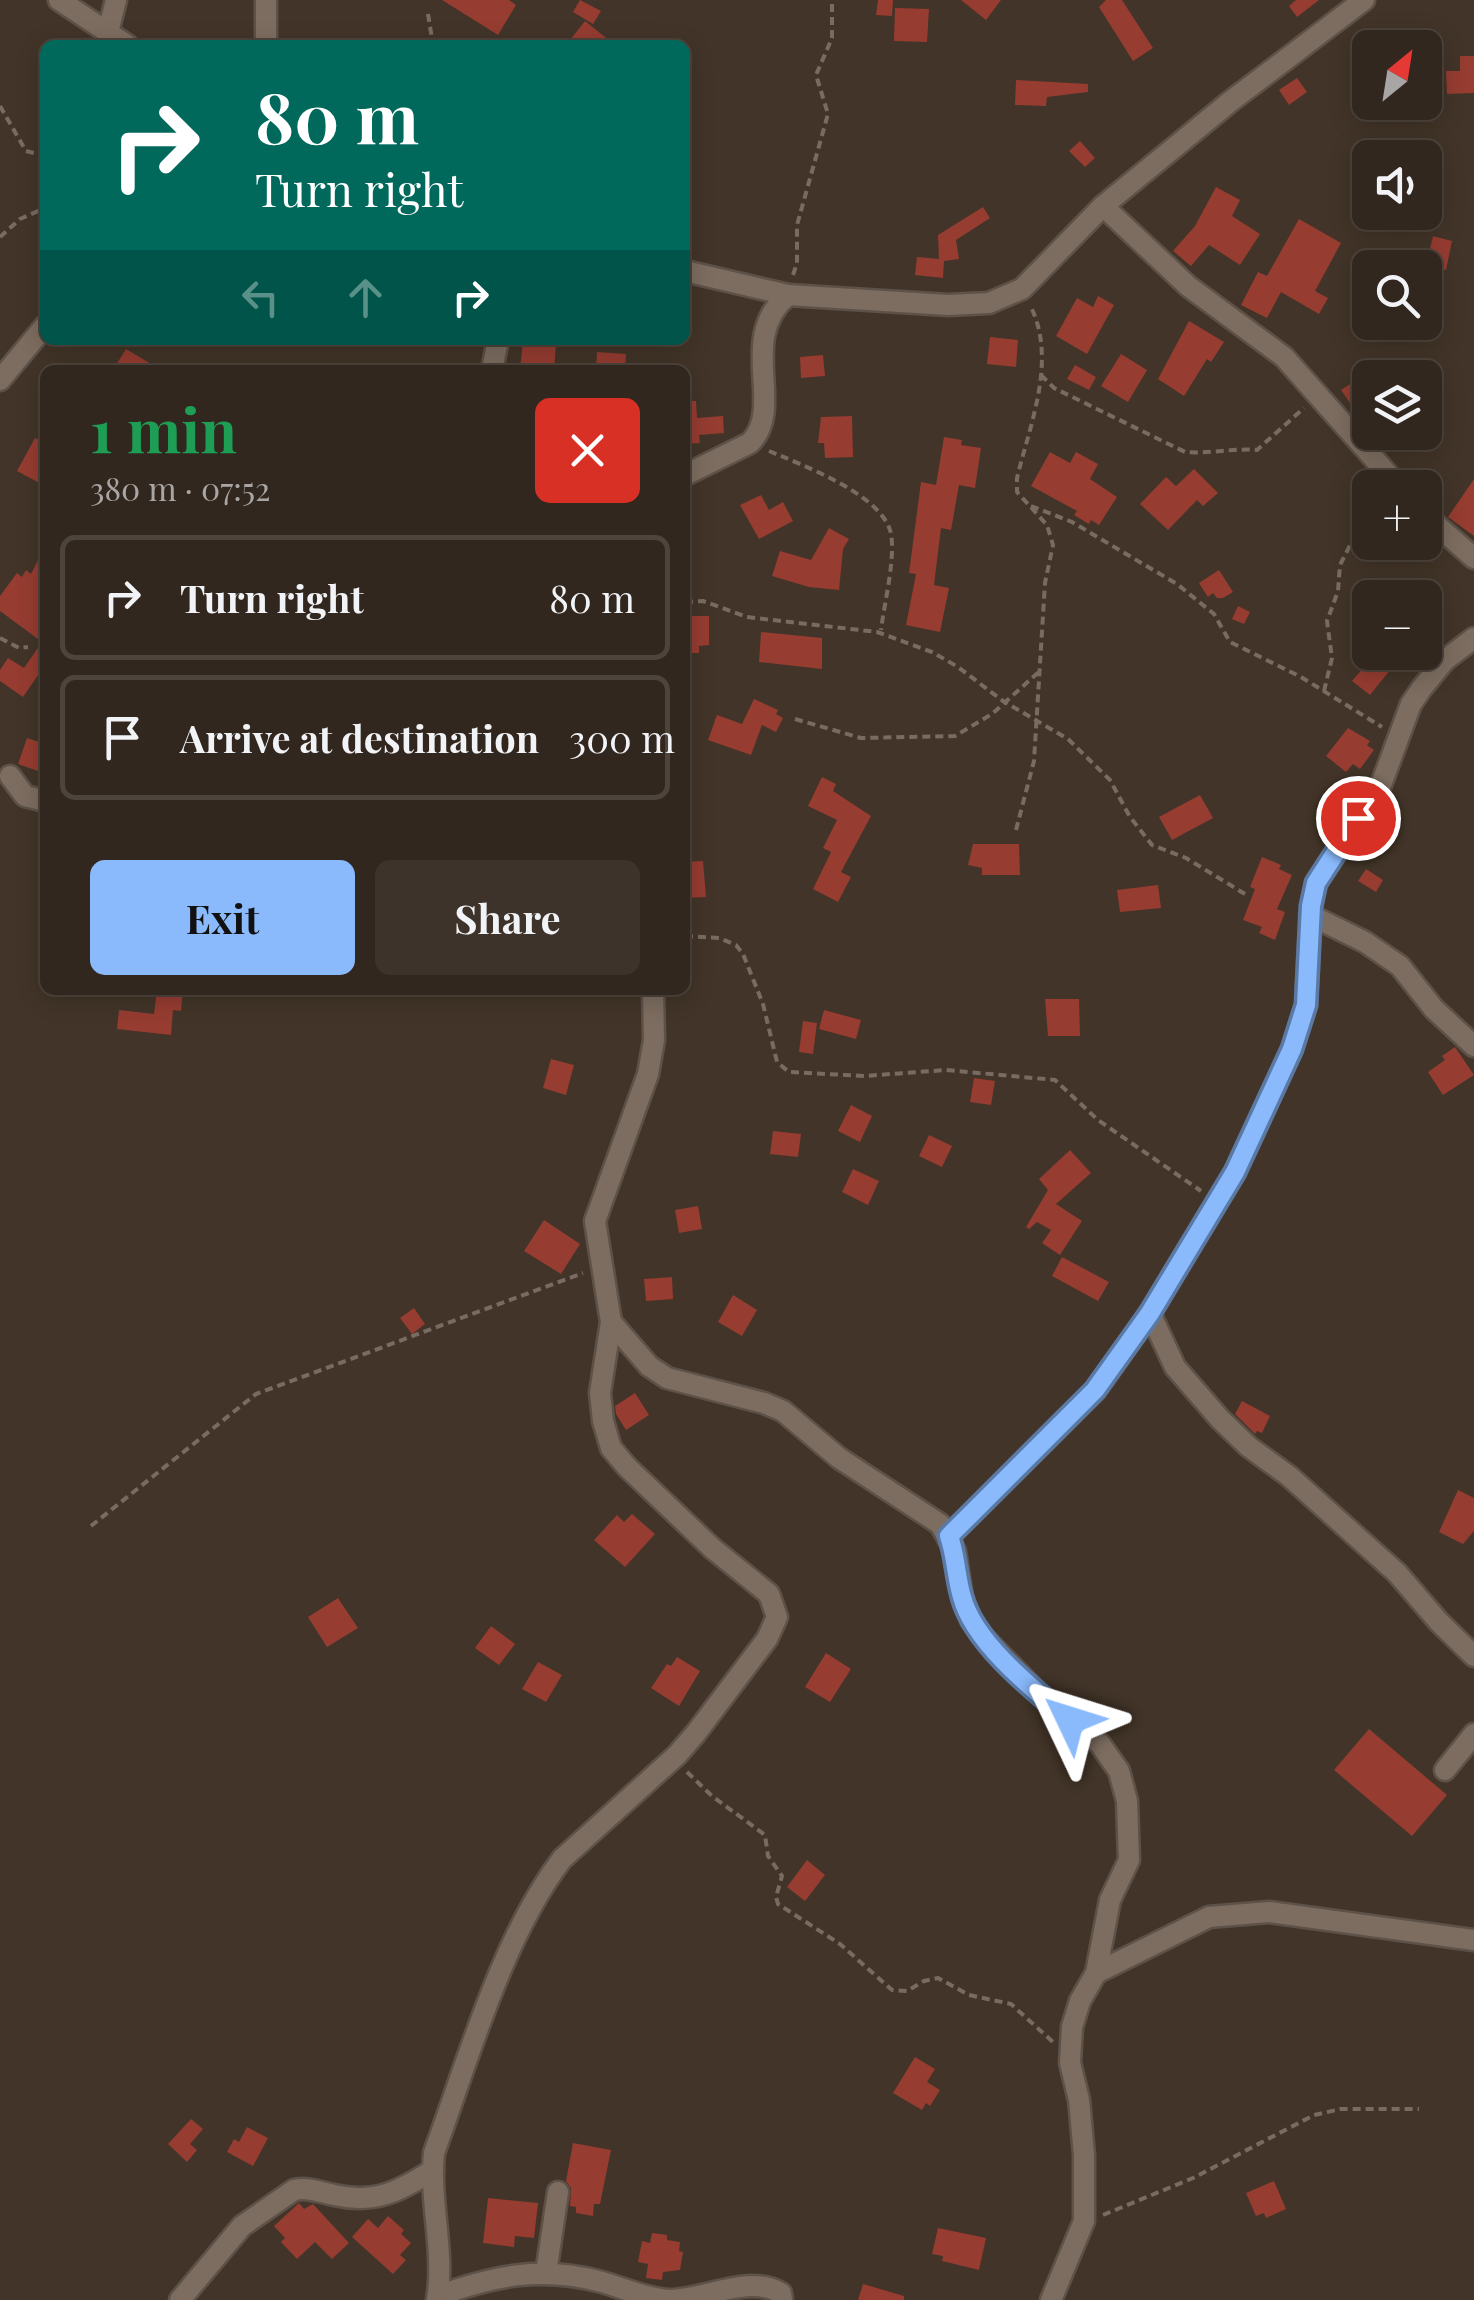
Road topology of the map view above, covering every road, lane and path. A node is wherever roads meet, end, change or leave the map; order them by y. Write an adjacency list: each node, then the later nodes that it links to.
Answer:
1 (59, 0): 7 (street)
2 (116, 0): 7 (street)
3 (266, 0): 9 (street)
4 (832, 0): 18 (path)
5 (1364, 0): 13 (street)
6 (428, 14): 10 (path)
7 (108, 32): 8 (street)
8 (120, 40)
9 (266, 40)
10 (432, 40)
11 (0, 106): 12 (path)
12 (40, 155)
13 (1103, 206): 17 (street); 22 (street)
14 (40, 210): 15 (path)
15 (0, 237)
16 (690, 271): 18 (street)
17 (1022, 289): 18 (street); 20 (path)
18 (782, 294): 23 (street)
19 (40, 332): 21 (street)
20 (1041, 375): 22 (path); 26 (path)
21 (0, 380)
22 (1318, 396): 24 (street)
23 (750, 443): 25 (street); 31 (path)
24 (1384, 470)
25 (690, 473)
26 (1026, 505): 35 (path); 36 (path)
27 (1442, 529): 29 (street)
28 (1352, 541): 36 (path)
29 (1474, 558)
30 (690, 602): 37 (path)
31 (881, 630)
32 (0, 638): 34 (path)
33 (1474, 638): 40 (street)
34 (28, 647)
35 (1041, 670): 37 (path); 39 (path)
36 (1324, 691): 40 (path)
37 (1003, 701): 38 (path); 39 (path)
38 (795, 719)
39 (1037, 719): 43 (path); 44 (path)
40 (1399, 737): 45 (street)
41 (10, 776): 42 (street)
42 (40, 800)
43 (1016, 830)
44 (1245, 894)
45 (1310, 915): 48 (street); 49 (street)
46 (690, 936): 49 (path)
47 (653, 995): 50 (street)
48 (1474, 1046)
49 (1219, 1198): 51 (street)
50 (602, 1266): 52 (street); 53 (path)
51 (1150, 1313): 54 (street); 55 (street)
52 (610, 1322): 54 (street); 57 (street)
53 (90, 1526)
54 (949, 1536): 60 (street)
55 (1474, 1656)
56 (1474, 1734): 58 (street)
57 (677, 1755): 61 (path); 63 (street)
58 (1446, 1770)
59 (1474, 1940): 60 (street)
60 (1096, 1973): 61 (street)
61 (1070, 2063): 65 (street)
62 (1418, 2109): 65 (path)
63 (432, 2170): 67 (street); 68 (street)
64 (558, 2192): 66 (street)
65 (1084, 2221): 70 (street)
66 (546, 2273): 67 (street); 69 (street)
67 (437, 2298)
68 (180, 2300)
69 (782, 2300)
70 (1051, 2300)

